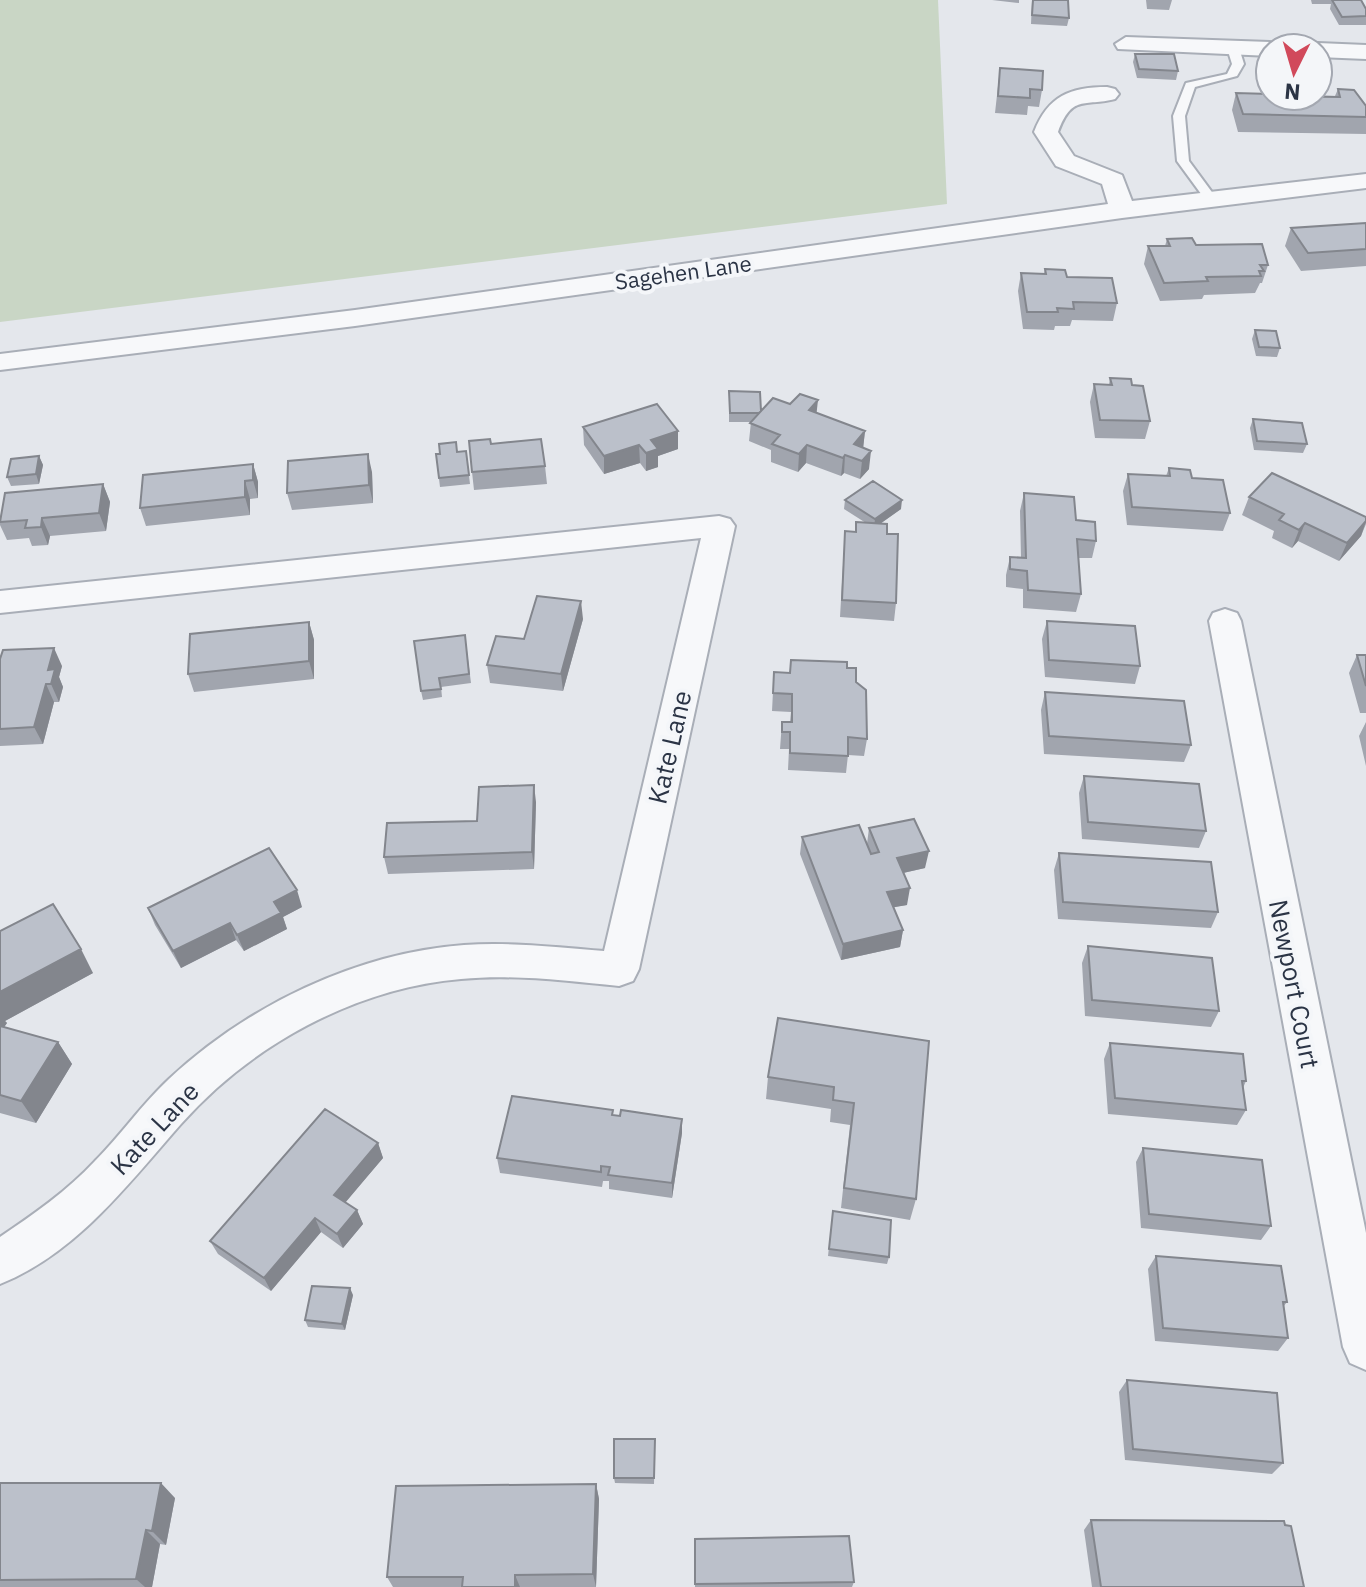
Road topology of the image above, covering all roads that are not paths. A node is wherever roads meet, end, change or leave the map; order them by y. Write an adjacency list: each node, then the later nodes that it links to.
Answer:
1 (1126, 44): 2 (street)
2 (1233, 48): 3 (street); 8 (lane)
3 (1254, 49)
4 (1334, 51): 5 (street)
5 (1366, 52)
6 (1107, 94): 9 (street)
7 (1366, 181): 8 (street, Sagehen Lane)
8 (1211, 199): 9 (street, Sagehen Lane)
9 (1122, 210): 10 (street, Sagehen Lane)
10 (0, 362)
11 (0, 602): 13 (street, Kate Lane)
12 (1225, 621): 14 (street, Newport Court)
13 (0, 1262)
14 (1366, 1347)

